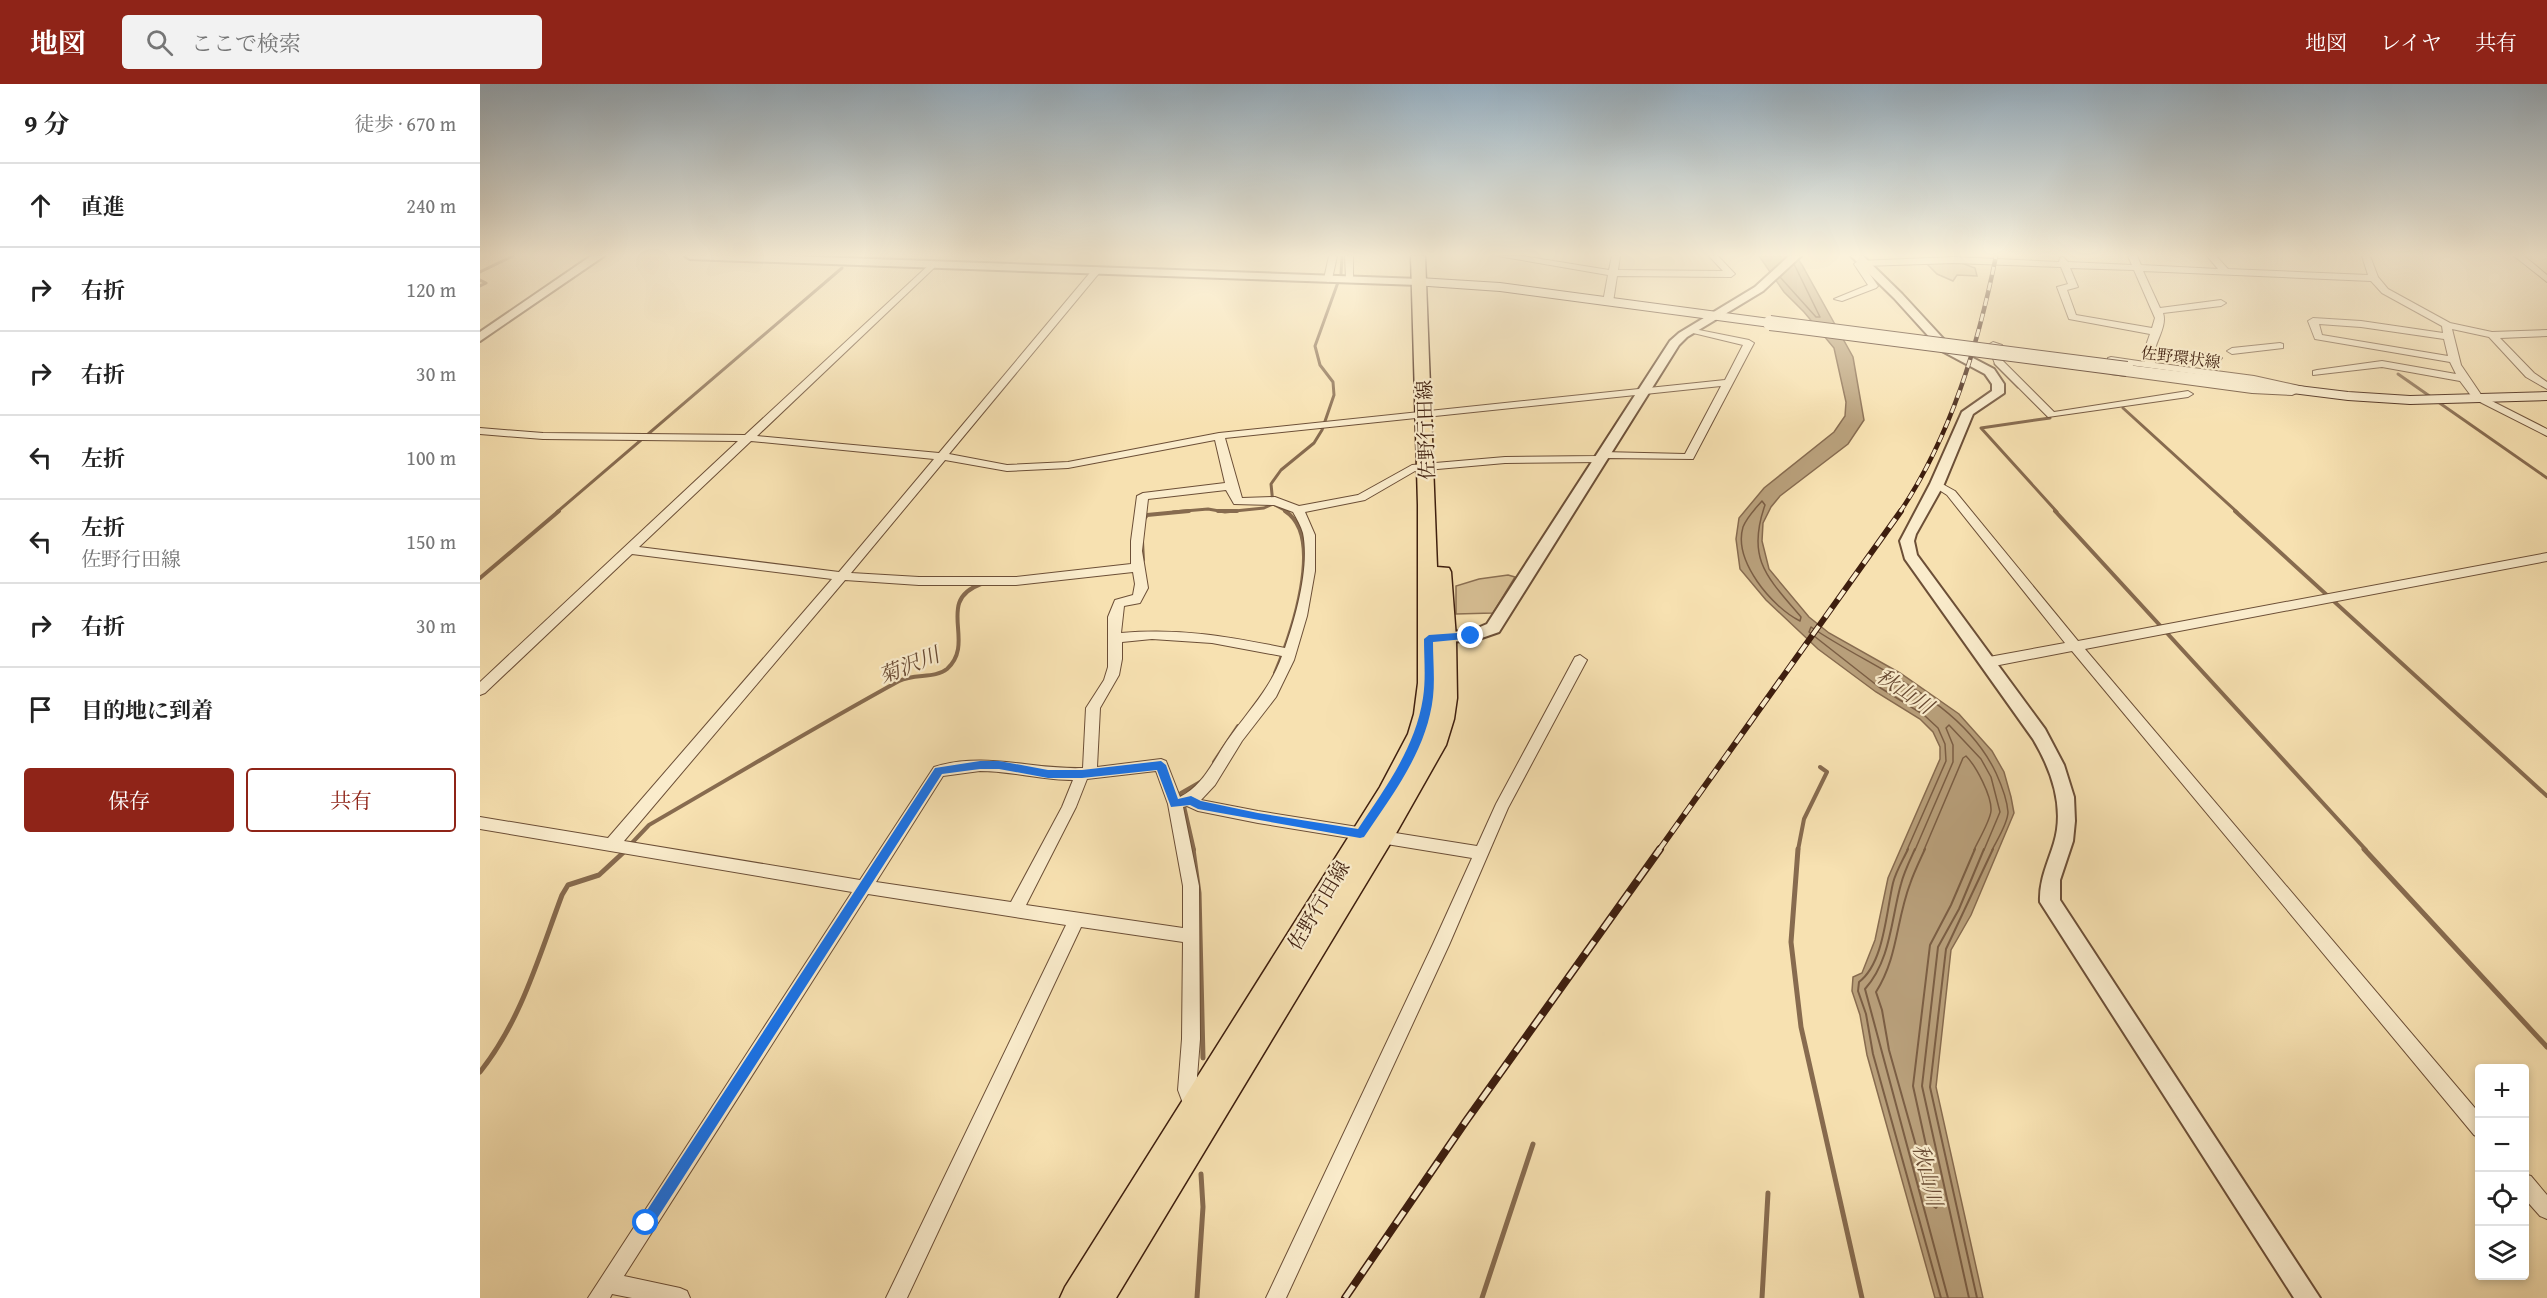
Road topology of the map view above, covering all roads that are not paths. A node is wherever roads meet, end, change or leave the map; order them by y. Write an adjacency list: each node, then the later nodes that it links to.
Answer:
1 (516, 313): 17 (street)
2 (881, 313): 40 (street)
3 (1061, 313): 41 (street)
4 (1426, 313): 36 (main road, 佐野行田線)
5 (1690, 313): 11 (main road, 佐野環状線)
6 (1722, 313): 11 (street)
7 (1911, 313): 27 (street)
8 (2071, 313): 14 (street)
9 (2159, 313): 14 (street)
10 (2424, 313): 12 (street)
11 (1716, 316): 13 (street); 33 (main road, 佐野環状線, bridge)
12 (2447, 325): 16 (street); 18 (street)
13 (1692, 330): 30 (street); 32 (street)
14 (2157, 332): 20 (street)
15 (2547, 333): 16 (street)
16 (2492, 335): 31 (street)
17 (480, 337)
18 (2448, 337): 24 (street); 24 (street)
19 (2280, 346): 21 (street)
20 (2149, 351): 23 (street); 25 (street)
21 (2232, 351)
22 (1995, 356): 25 (street); 27 (street); 28 (street)
23 (2217, 358)
24 (2453, 360): 29 (street)
25 (2150, 365): 33 (street)
26 (2317, 373): 29 (street)
27 (2001, 375): 28 (street); 44 (street)
28 (2160, 378): 33 (street)
29 (2462, 378): 35 (street)
30 (1730, 382): 32 (street); 42 (street)
31 (2547, 386)
32 (1644, 390): 36 (street); 42 (street)
33 (2309, 391): 35 (main road, 佐野環状線)
34 (2547, 396): 35 (main road, 佐野環状線)
35 (2481, 399): 38 (street)
36 (1430, 413): 39 (street); 43 (main road, 佐野行田線)
37 (480, 431): 40 (street)
38 (2547, 433)
39 (1219, 436): 41 (street); 45 (street)
40 (748, 438): 41 (street); 47 (street)
41 (941, 456): 50 (street)
42 (1602, 457): 43 (street); 52 (street)
43 (1431, 466): 46 (street); 52 (main road, 佐野行田線)
44 (1937, 484): 53 (street); 56 (street)
45 (1232, 488): 46 (street); 49 (street)
46 (1298, 510): 54 (street)
47 (630, 550): 50 (street); 57 (street)
48 (2547, 557): 53 (street)
49 (1138, 567): 50 (street); 51 (street)
50 (841, 577): 63 (street)
51 (1115, 638): 54 (street); 58 (street)
52 (1438, 638): 62 (main road, 佐野行田線)
53 (2074, 646): 56 (street); 70 (street)
54 (1288, 653): 59 (street)
55 (1580, 660): 64 (street)
56 (1989, 662): 79 (street)
57 (480, 690)
58 (1086, 774): 60 (street); 65 (street); 66 (street)
59 (1191, 801): 60 (street); 62 (street)
60 (1175, 804): 68 (street)
61 (480, 823): 63 (street)
62 (1371, 836): 64 (street); 69 (main road, 佐野行田線)
63 (612, 844): 65 (street)
64 (1481, 854): 78 (street)
65 (865, 887): 66 (street); 73 (street)
66 (1015, 910): 67 (street)
67 (1077, 920): 68 (street); 75 (street)
68 (1192, 934): 69 (street)
69 (1202, 1111): 76 (main road, 佐野行田線); 77 (main road, 佐野行田線)
70 (2475, 1123)
71 (2529, 1189): 72 (street)
72 (2547, 1209)
73 (603, 1290): 74 (street)
74 (680, 1298)
75 (896, 1298)
76 (1076, 1298)
77 (1098, 1298)
78 (1276, 1298)
79 (2308, 1298)

